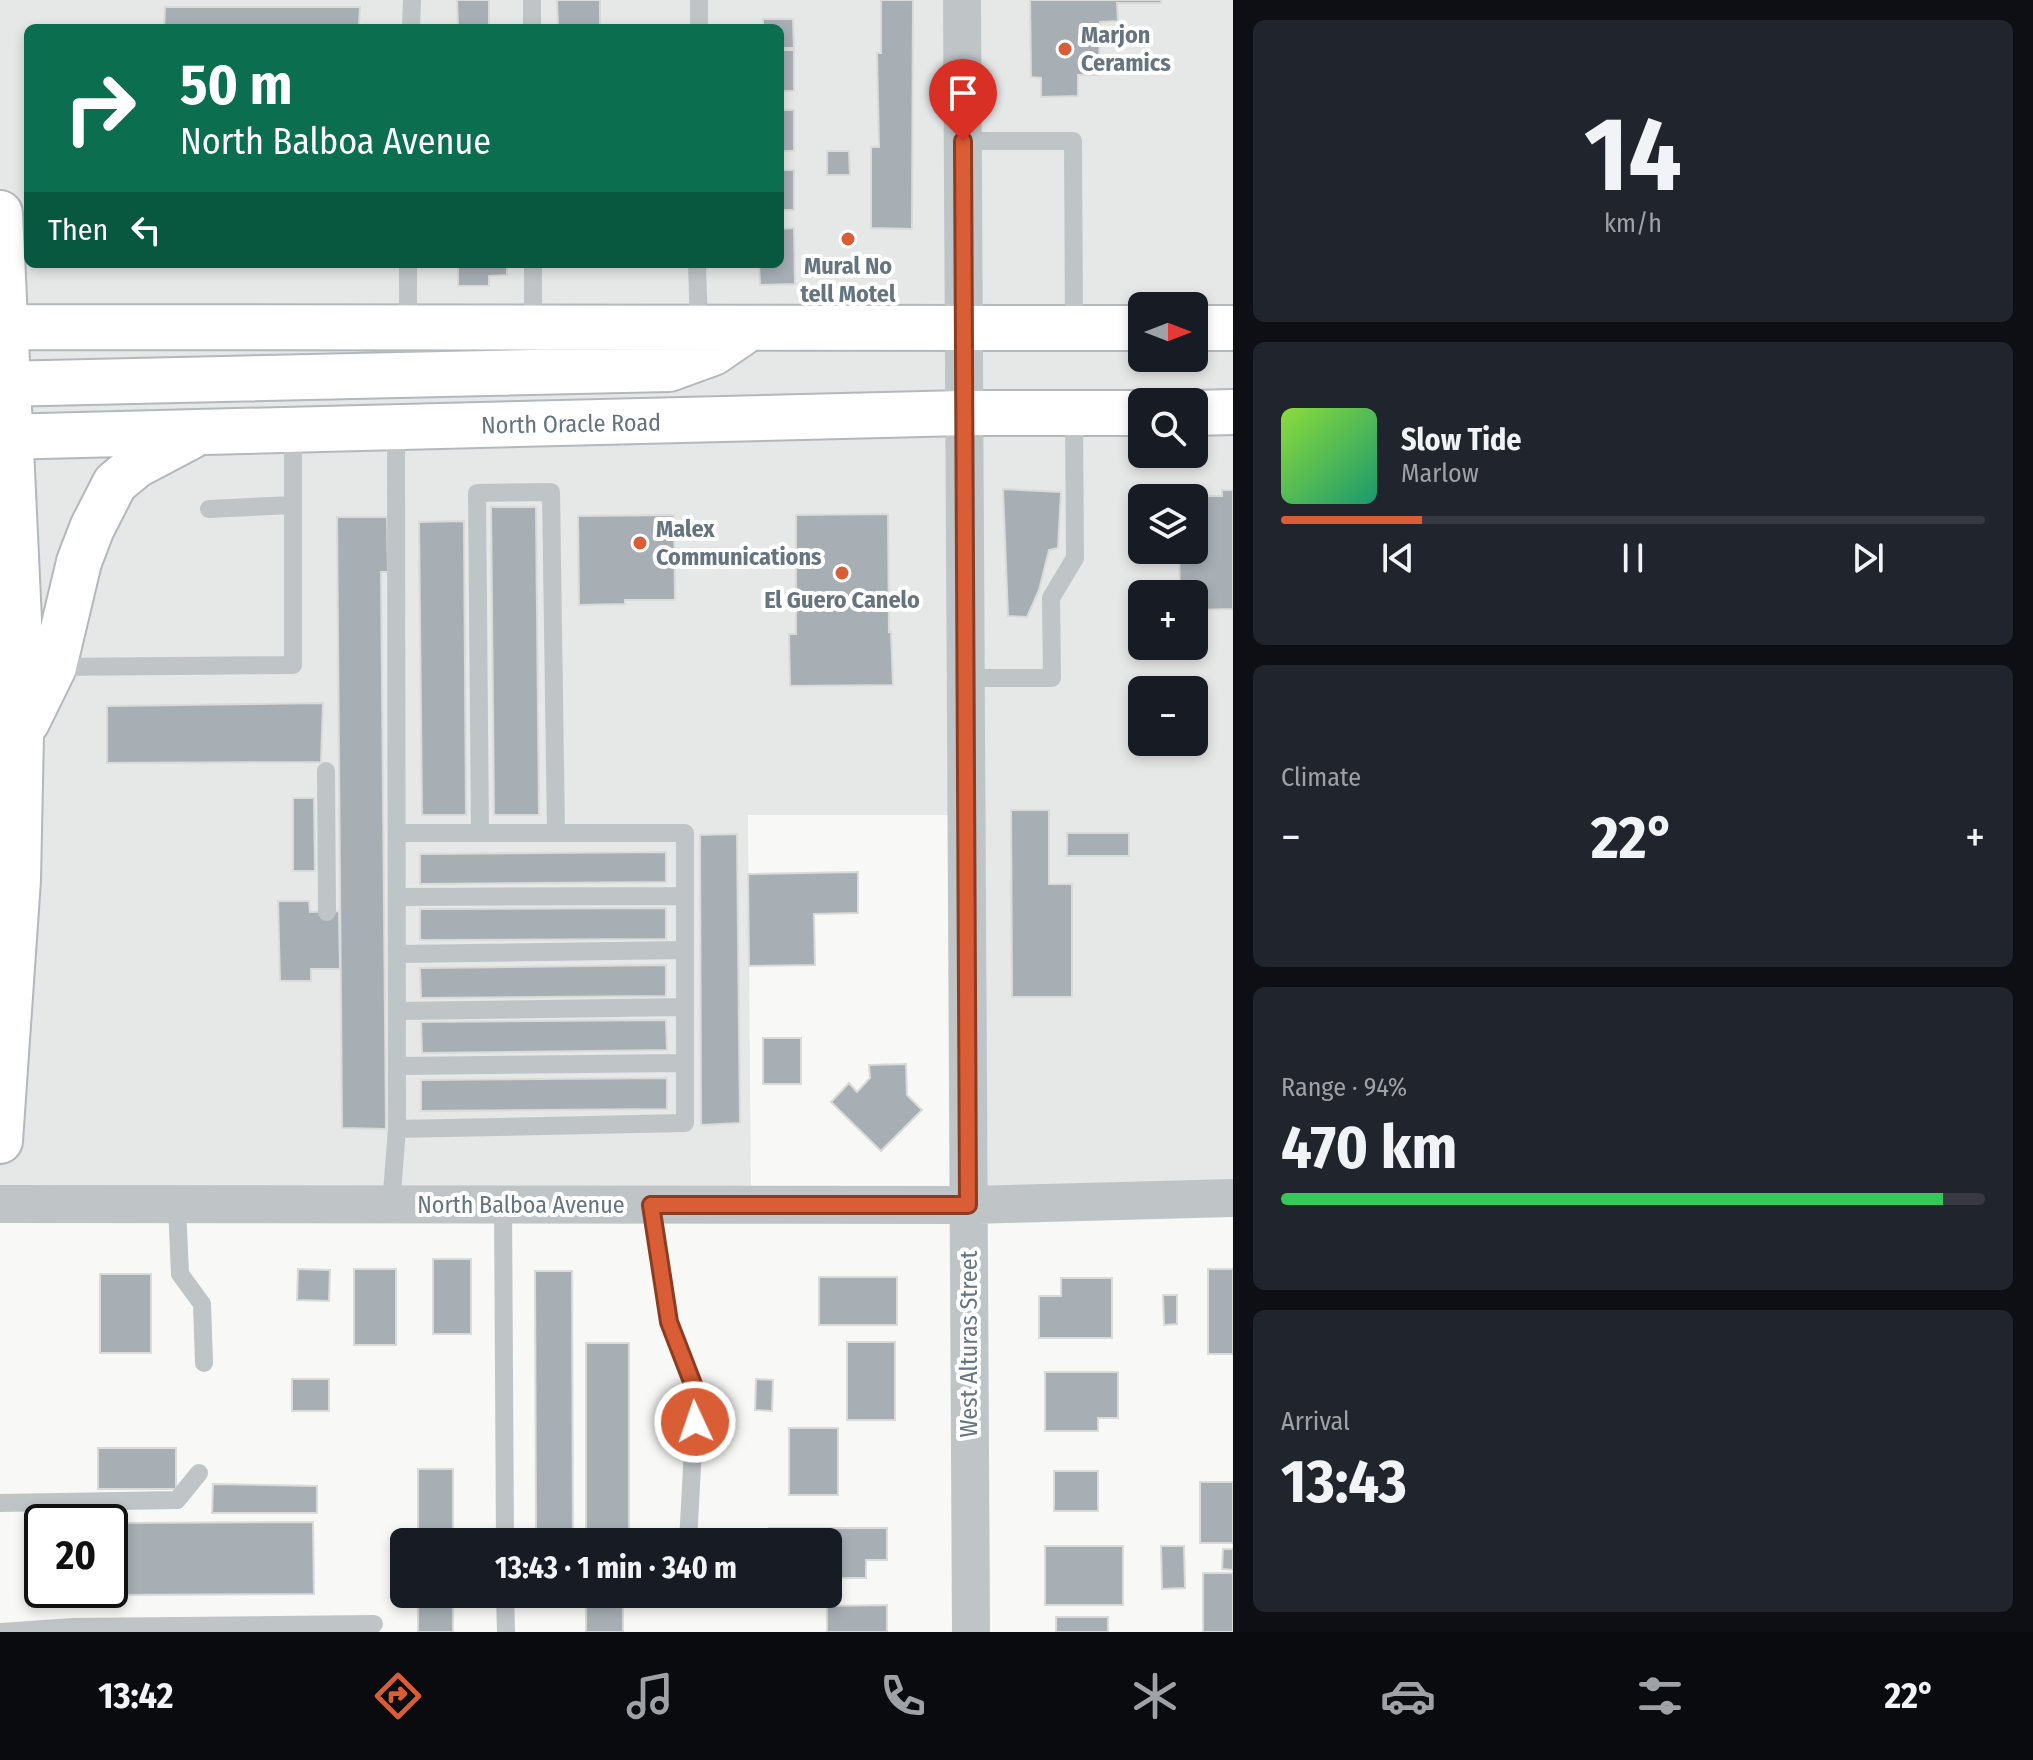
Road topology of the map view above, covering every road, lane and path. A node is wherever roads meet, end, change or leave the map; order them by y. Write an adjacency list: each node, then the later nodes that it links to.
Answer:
1 (412, 0): 5 (lane)
2 (532, 0): 6 (lane)
3 (699, 0): 7 (lane)
4 (962, 0): 8 (street, West Alturas Street)
5 (411, 24)
6 (532, 24)
7 (699, 24)
8 (963, 141): 21 (street, West Alturas Street); 22 (lane)
9 (0, 213): 20 (main road)
10 (408, 268): 13 (lane)
11 (533, 268): 14 (lane)
12 (697, 268): 15 (lane)
13 (408, 326): 14 (main road); 20 (main road)
14 (533, 327): 15 (main road)
15 (699, 328): 16 (main road)
16 (750, 328): 21 (main road); 23 (main road)
17 (1128, 328): 22 (main road)
18 (1208, 328): 19 (main road)
19 (1233, 328)
20 (1, 329): 23 (main road)
21 (965, 329): 22 (main road); 25 (street, West Alturas Street)
22 (1074, 329)
23 (3, 383): 32 (main road)
24 (1233, 412): 28 (main road)
25 (963, 413): 26 (main road, North Oracle Road); 29 (main road, North Oracle Road); 36 (street, West Alturas Street)
26 (1074, 413): 27 (main road, North Oracle Road); 36 (lane)
27 (1128, 413)
28 (1208, 413)
29 (396, 428): 30 (main road, North Oracle Road); 39 (lane)
30 (293, 431): 31 (main road, North Oracle Road); 33 (lane)
31 (198, 433): 32 (main road, North Oracle Road); 35 (main road)
32 (4, 436): 37 (main road)
33 (293, 505): 34 (lane); 35 (lane)
34 (209, 509)
35 (54, 667): 37 (main road)
36 (965, 678): 58 (street, West Alturas Street)
37 (22, 732): 52 (main road)
38 (326, 771): 44 (lane)
39 (397, 833): 40 (lane); 43 (lane)
40 (480, 833): 41 (lane); 41 (lane)
41 (556, 833): 42 (lane)
42 (685, 896): 43 (lane); 45 (lane)
43 (397, 897): 46 (lane)
44 (327, 912)
45 (685, 950): 46 (lane); 47 (lane)
46 (397, 954): 48 (lane)
47 (685, 1007): 48 (lane); 49 (lane)
48 (397, 1011): 50 (lane)
49 (685, 1063): 50 (lane); 51 (lane)
50 (397, 1066): 51 (lane)
51 (397, 1129): 55 (lane)
52 (0, 1141)
53 (1233, 1198): 58 (street, North Balboa Avenue)
54 (0, 1204): 59 (street, North Balboa Avenue)
55 (391, 1205): 56 (street, North Balboa Avenue); 59 (street, North Balboa Avenue)
56 (503, 1205): 57 (street, North Balboa Avenue); 63 (lane)
57 (651, 1205): 58 (street, North Balboa Avenue); 64 (lane)
58 (968, 1205): 69 (street, West Alturas Street)
59 (177, 1206): 60 (lane)
60 (204, 1363)
61 (199, 1473): 62 (lane)
62 (0, 1503)
63 (505, 1528)
64 (689, 1528)
65 (505, 1608): 68 (lane)
66 (374, 1624): 67 (lane)
67 (0, 1632)
68 (506, 1632)
69 (971, 1632)

